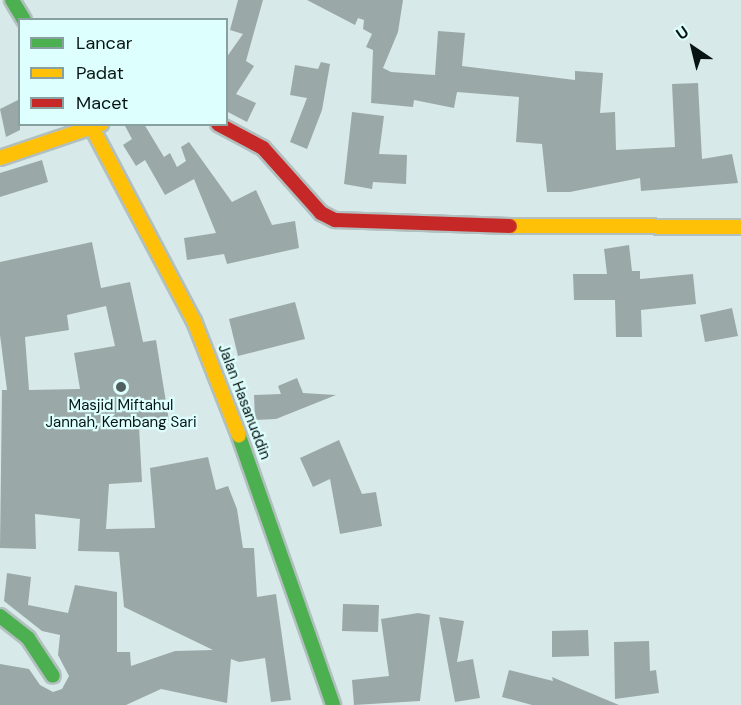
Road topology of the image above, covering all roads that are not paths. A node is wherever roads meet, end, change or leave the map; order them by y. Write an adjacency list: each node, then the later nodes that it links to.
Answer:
1 (12, 0): 2 (street)
2 (23, 18)
3 (91, 126): 6 (street)
4 (95, 126): 10 (street, Jalan Hasanuddin)
5 (222, 126): 7 (street)
6 (0, 158)
7 (741, 227)
8 (0, 616): 9 (street)
9 (53, 676)
10 (333, 705)

